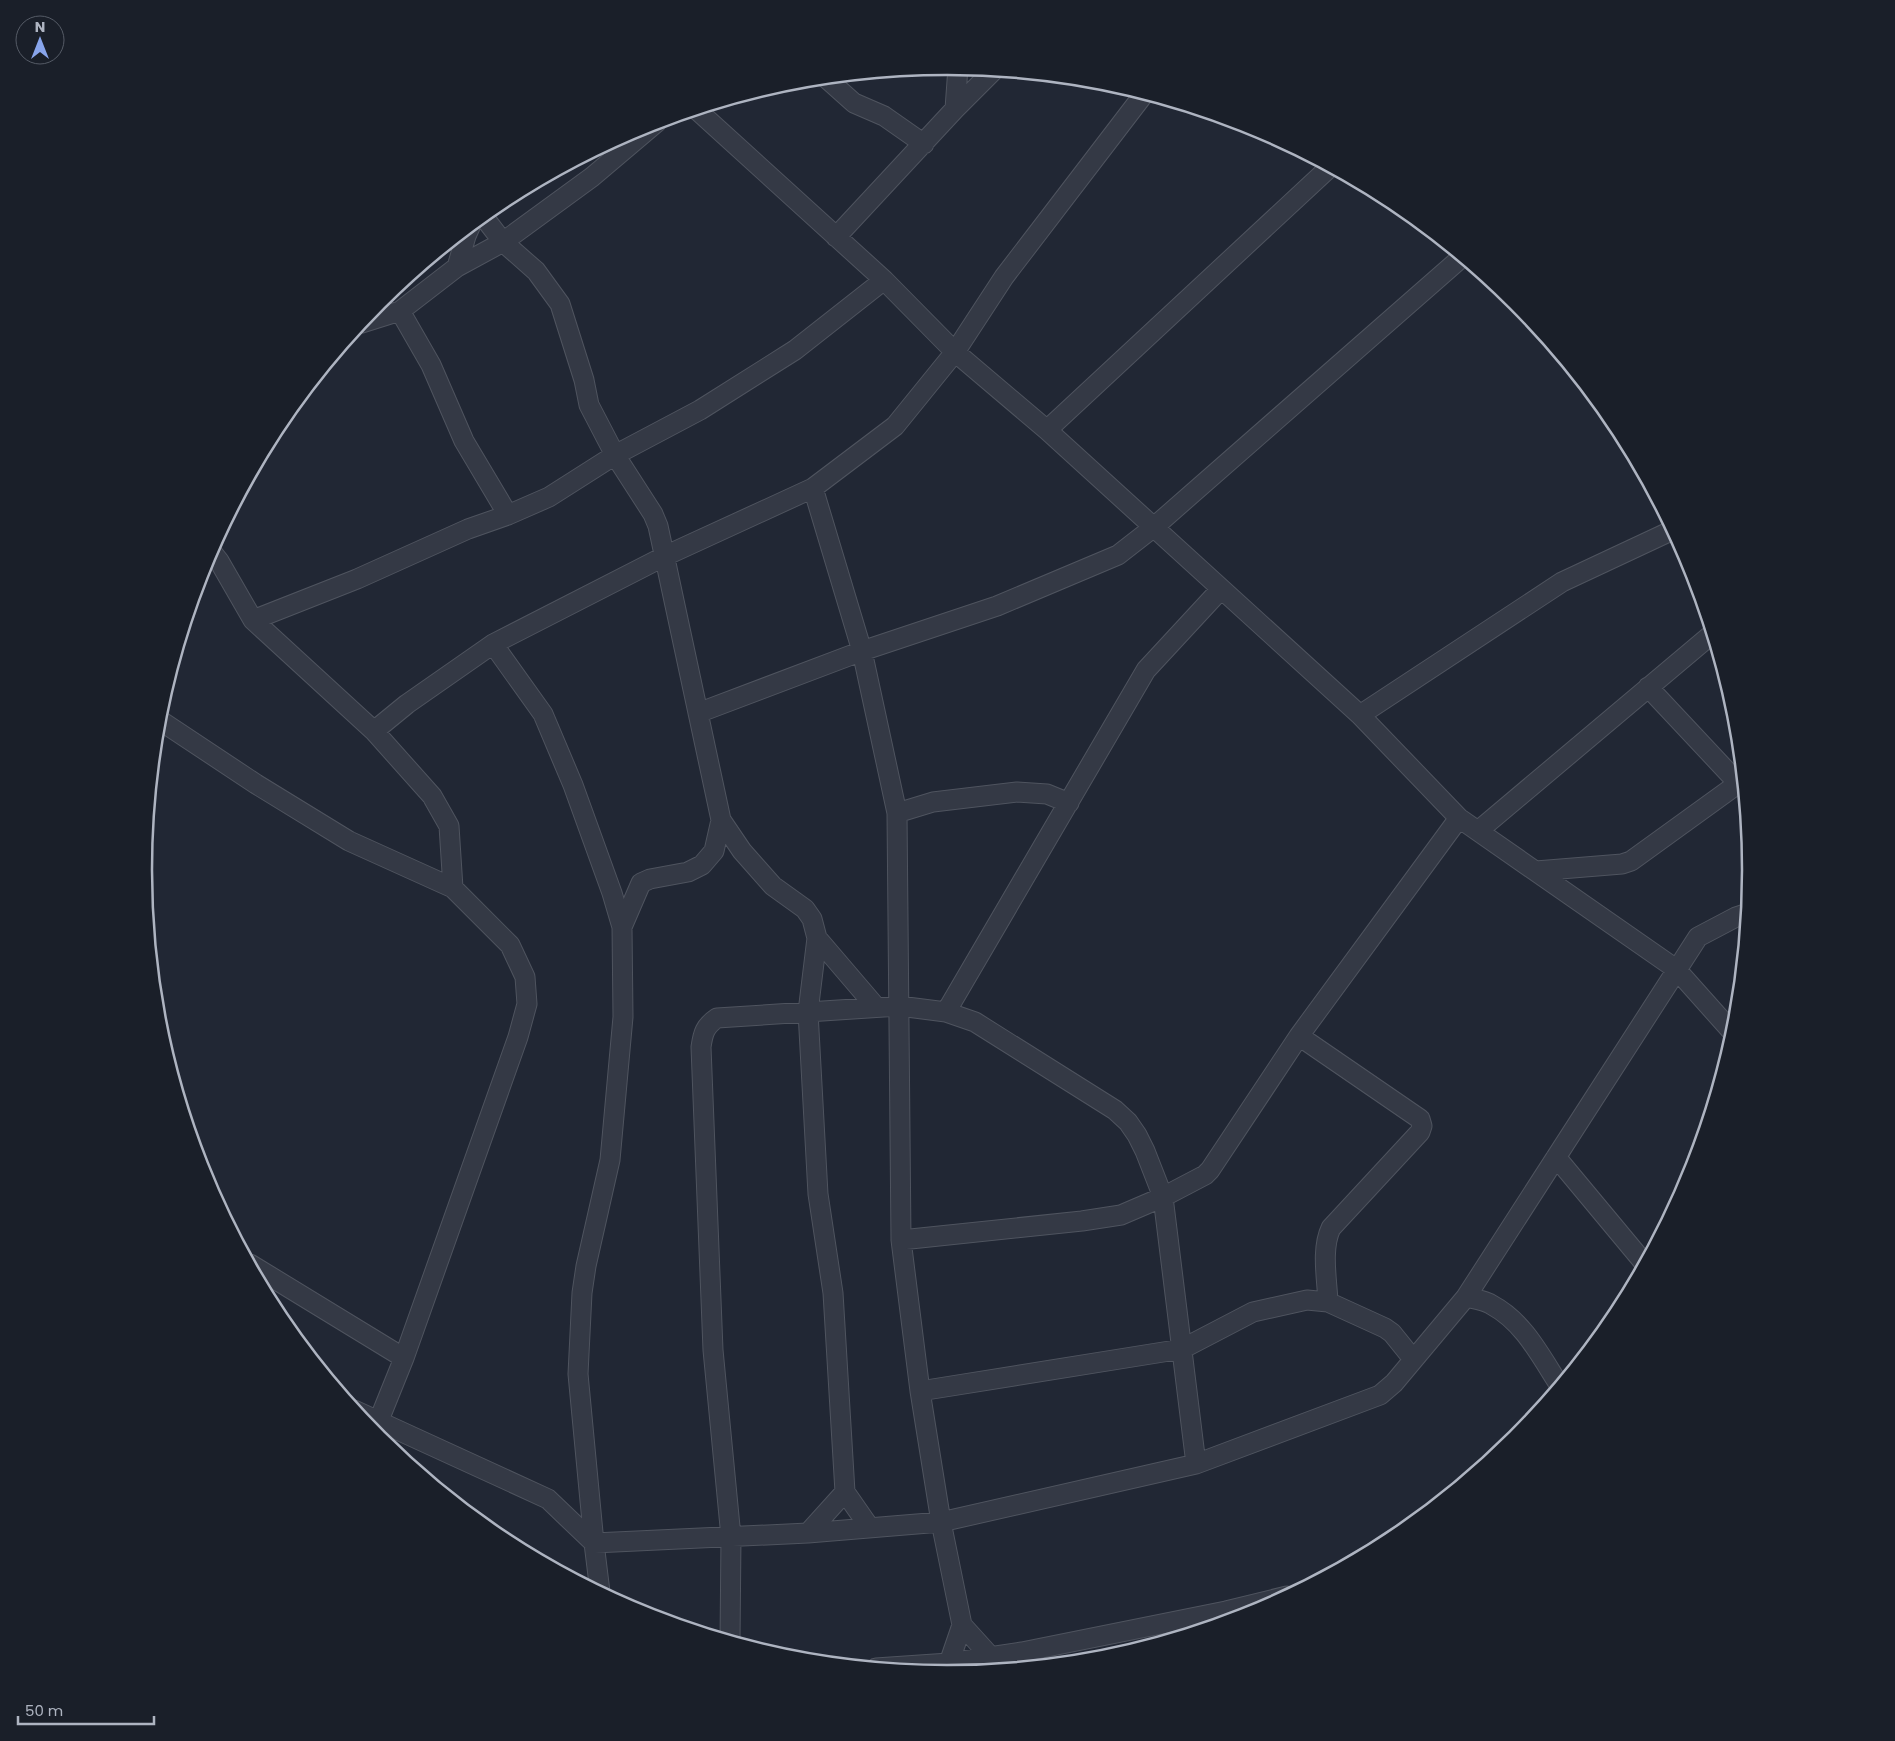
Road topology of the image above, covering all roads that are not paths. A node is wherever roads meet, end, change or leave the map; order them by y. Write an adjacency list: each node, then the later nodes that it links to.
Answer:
1 (957, 75): 5 (street)
2 (987, 77): 5 (street)
3 (832, 84): 8 (street)
4 (1140, 99): 19 (street)
5 (955, 109): 8 (street)
6 (702, 114): 12 (street)
7 (638, 138): 13 (street)
8 (924, 144): 12 (street)
9 (1325, 171): 20 (street)
10 (488, 222): 13 (street)
11 (467, 236): 15 (street)
12 (836, 237): 16 (street)
13 (503, 242): 15 (street); 21 (street)
14 (1459, 261): 24 (street)
15 (457, 267): 17 (street)
16 (884, 280): 19 (street); 21 (street)
17 (400, 311): 18 (street); 23 (street)
18 (375, 319)
19 (956, 352): 20 (street); 22 (street)
20 (1047, 430): 24 (street)
21 (615, 455): 23 (street); 26 (street)
22 (813, 488): 26 (street); 32 (street)
23 (508, 515): 29 (street)
24 (1154, 527): 28 (street); 32 (street)
25 (1667, 533): 35 (street)
26 (665, 556): 31 (street); 34 (street)
27 (217, 558): 29 (street)
28 (1221, 588): 35 (street); 40 (street)
29 (253, 620): 37 (street)
30 (1708, 638): 33 (street)
31 (493, 644): 37 (street); 48 (street)
32 (862, 651): 34 (street); 41 (street)
33 (1648, 687): 38 (street); 44 (street)
34 (698, 713): 43 (street)
35 (1360, 714): 42 (street)
36 (166, 724): 46 (street)
37 (374, 730): 46 (street)
38 (1737, 779)
39 (1738, 784): 45 (street)
40 (1069, 803): 41 (street); 54 (street)
41 (897, 813): 51 (street)
42 (1459, 818): 44 (street); 56 (street)
43 (721, 820): 48 (street); 49 (street)
44 (1478, 831): 45 (street)
45 (1536, 871): 50 (street)
46 (453, 888): 65 (street)
47 (1741, 915): 50 (street)
48 (622, 927): 77 (street)
49 (817, 938): 52 (street); 53 (street)
50 (1676, 969): 55 (street); 57 (street)
51 (899, 1006): 52 (street); 54 (street); 59 (street)
52 (876, 1007): 53 (street)
53 (808, 1012): 72 (street); 76 (street)
54 (946, 1012): 58 (street)
55 (1728, 1027)
56 (1299, 1036): 58 (street); 63 (street)
57 (1556, 1157): 60 (street); 62 (street)
58 (1163, 1197): 59 (street); 64 (street)
59 (901, 1240): 68 (street)
60 (1641, 1259)
61 (260, 1270): 65 (street)
62 (1466, 1297): 66 (street); 67 (street)
63 (1328, 1302): 64 (street); 66 (street)
64 (1182, 1349): 68 (street); 71 (street)
65 (404, 1358): 70 (street)
66 (1414, 1359): 71 (street)
67 (1557, 1382)
68 (920, 1392): 73 (street)
69 (369, 1416): 70 (street)
70 (379, 1420): 77 (street)
71 (1196, 1464): 73 (street)
72 (845, 1492): 74 (street); 75 (street)
73 (941, 1522): 74 (street); 80 (street)
74 (870, 1528): 75 (street)
75 (808, 1533): 76 (street)
76 (731, 1537): 77 (street); 81 (street)
77 (594, 1544): 78 (street)
78 (599, 1585)
79 (1215, 1619): 83 (street)
80 (962, 1626): 82 (street); 84 (street)
81 (730, 1635)
82 (990, 1657): 83 (street); 85 (street)
83 (1023, 1659)
84 (936, 1666)
85 (938, 1666)

